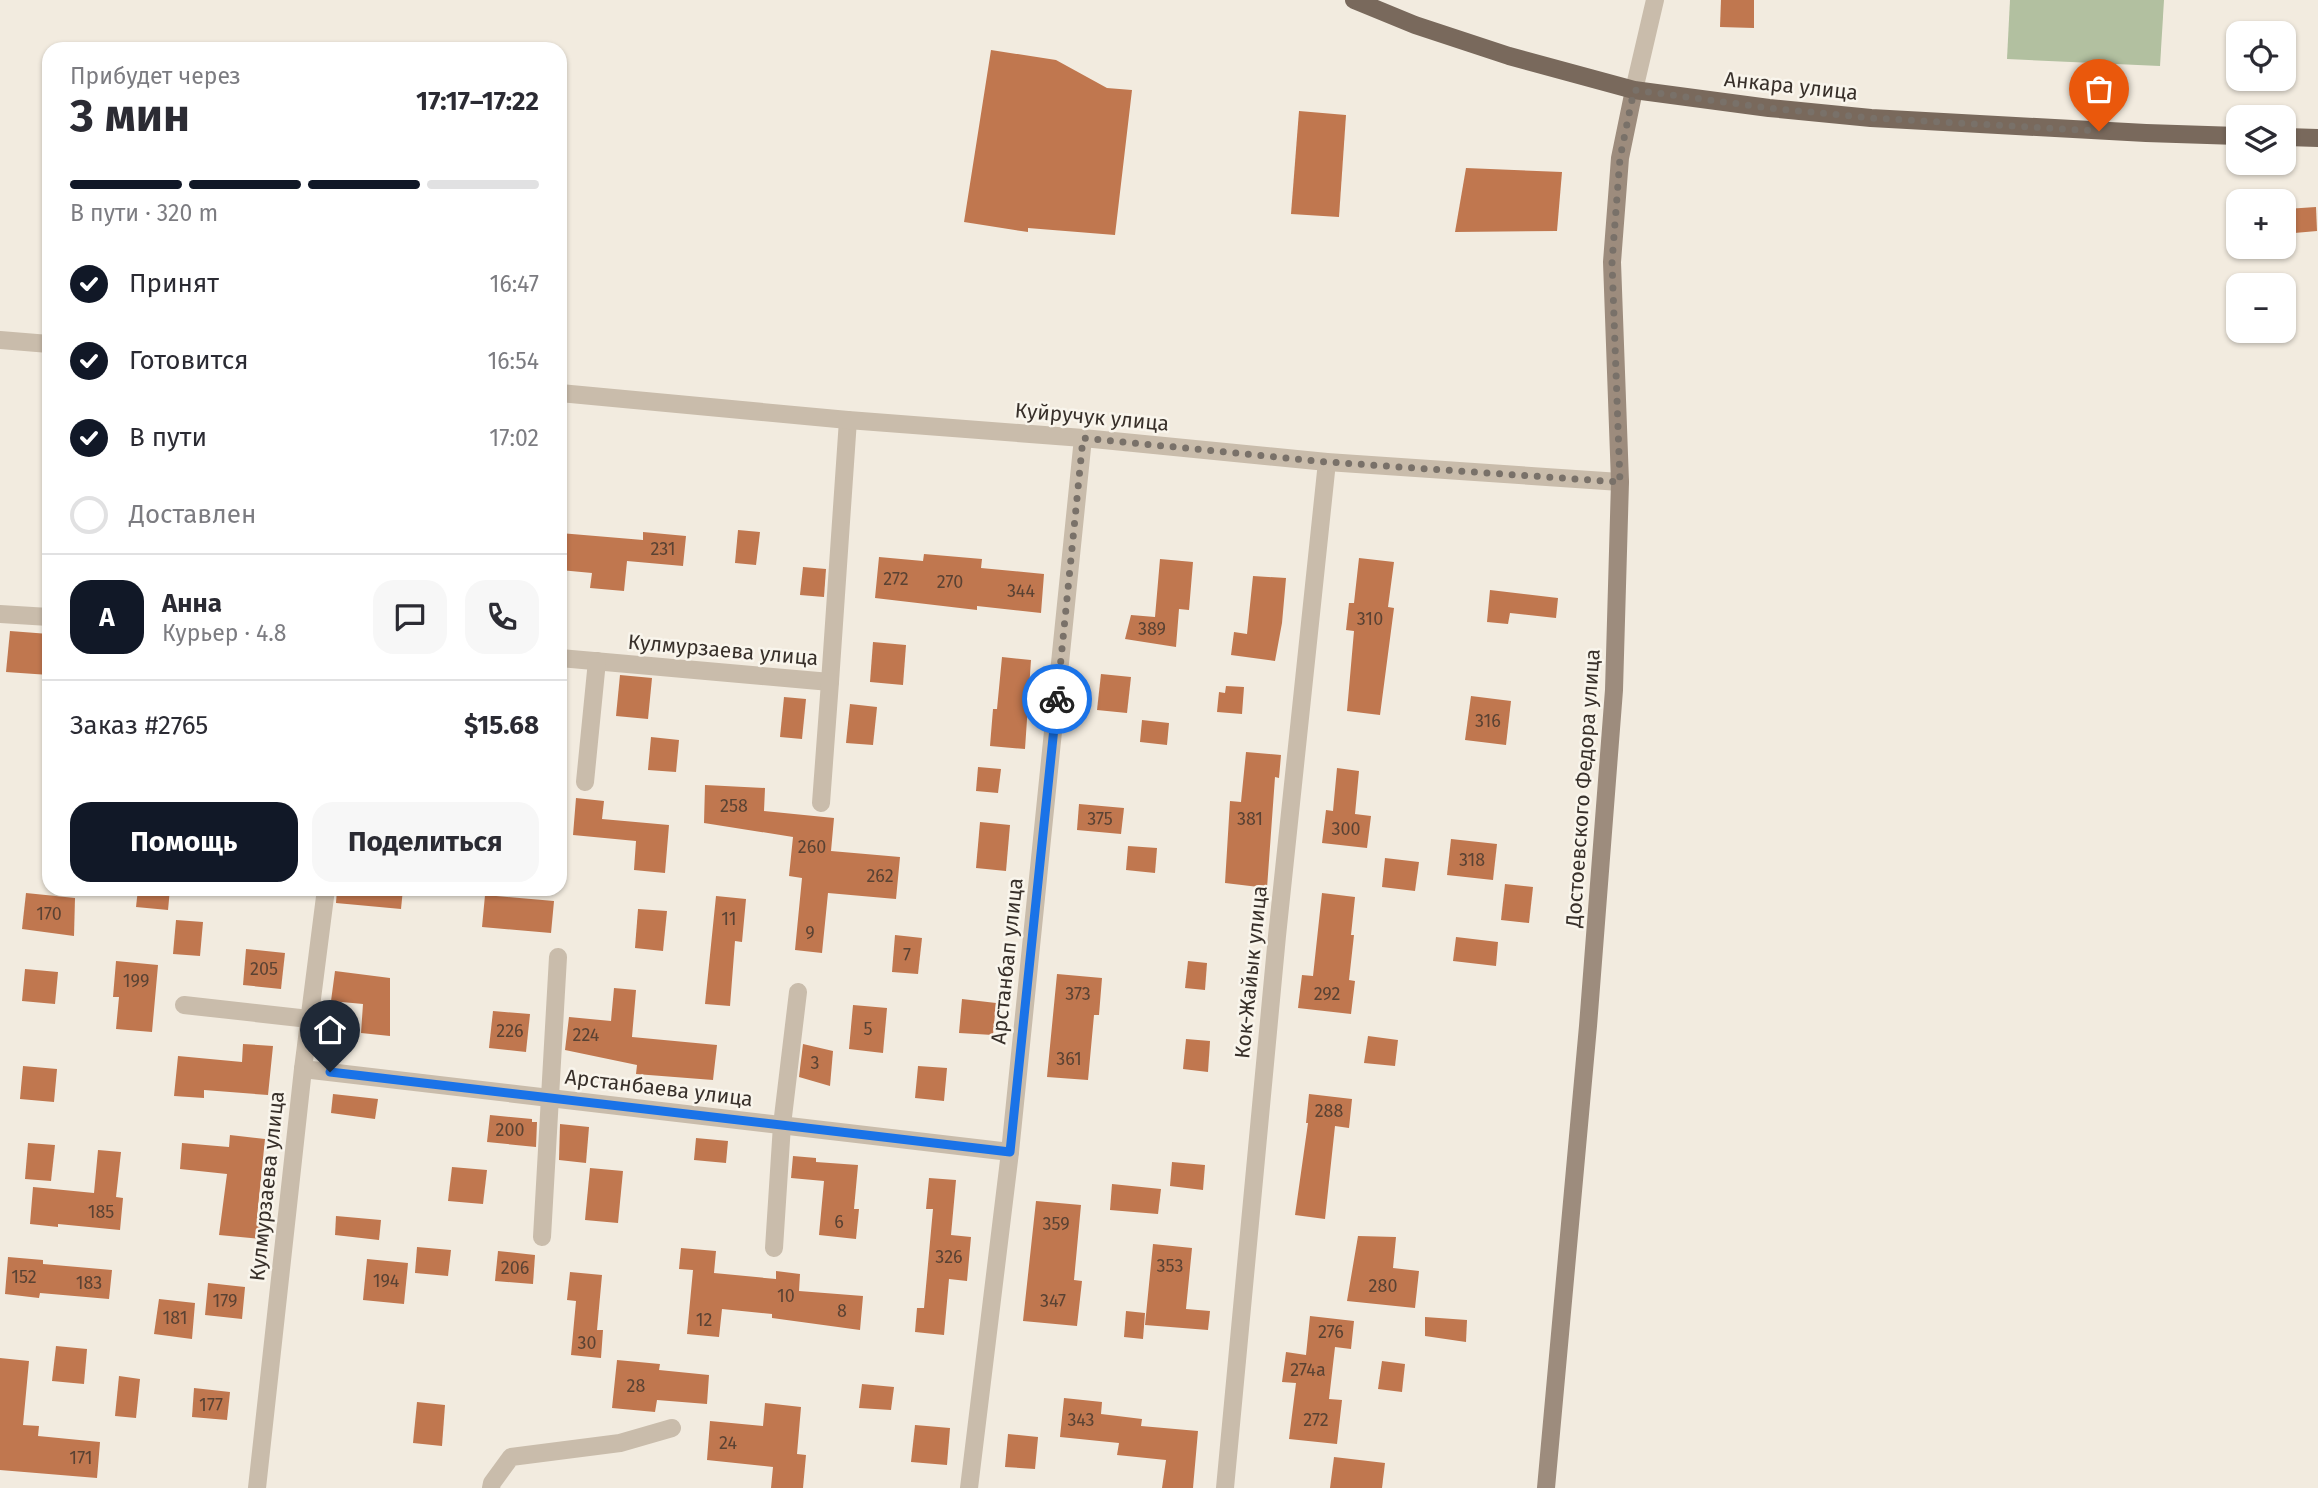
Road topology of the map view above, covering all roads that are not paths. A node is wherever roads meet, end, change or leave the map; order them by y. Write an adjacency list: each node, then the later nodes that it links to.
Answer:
1 (1354, 0): 3 (main road, Анкара улица)
2 (1655, 0): 3 (street)
3 (1634, 90): 4 (main road, Анкара улица); 13 (main road, Достоевского Федора улица)
4 (2226, 136)
5 (2296, 137): 6 (main road)
6 (2318, 138)
7 (0, 340): 8 (street)
8 (42, 343)
9 (567, 394): 10 (street, Куйручук улица)
10 (848, 420): 11 (street, Куйручук улица); 18 (street, Кулмурзаева улица)
11 (1083, 438): 12 (street, Куйручук улица); 29 (street, Арстанбап улица)
12 (1327, 462): 13 (street, Куйручук улица); 36 (street, Кок-Жайык улица)
13 (1620, 482): 37 (main road, Достоевского Федора улица)
14 (0, 614): 15 (street)
15 (42, 617)
16 (567, 658): 17 (street, Кулмурзаева улица)
17 (597, 661): 18 (street, Кулмурзаева улица); 19 (street)
18 (830, 682): 20 (street)
19 (585, 782)
20 (821, 803)
21 (325, 896): 25 (street, Кулмурзаева улица)
22 (558, 957): 27 (street)
23 (798, 992): 28 (street)
24 (184, 1005): 25 (street)
25 (309, 1019): 26 (street, Кулмурзаева улица)
26 (303, 1069): 27 (street, Арстанбаева улица); 33 (street, Кулмурзаева улица)
27 (549, 1098): 28 (street, Арстанбаева улица); 30 (street)
28 (782, 1125): 29 (street, Арстанбаева улица); 31 (street)
29 (1010, 1152): 35 (street, Арстанбап улица)
30 (542, 1237)
31 (774, 1248)
32 (673, 1428): 34 (street)
33 (257, 1488)
34 (491, 1488)
35 (969, 1488)
36 (1225, 1488)
37 (1546, 1488)

